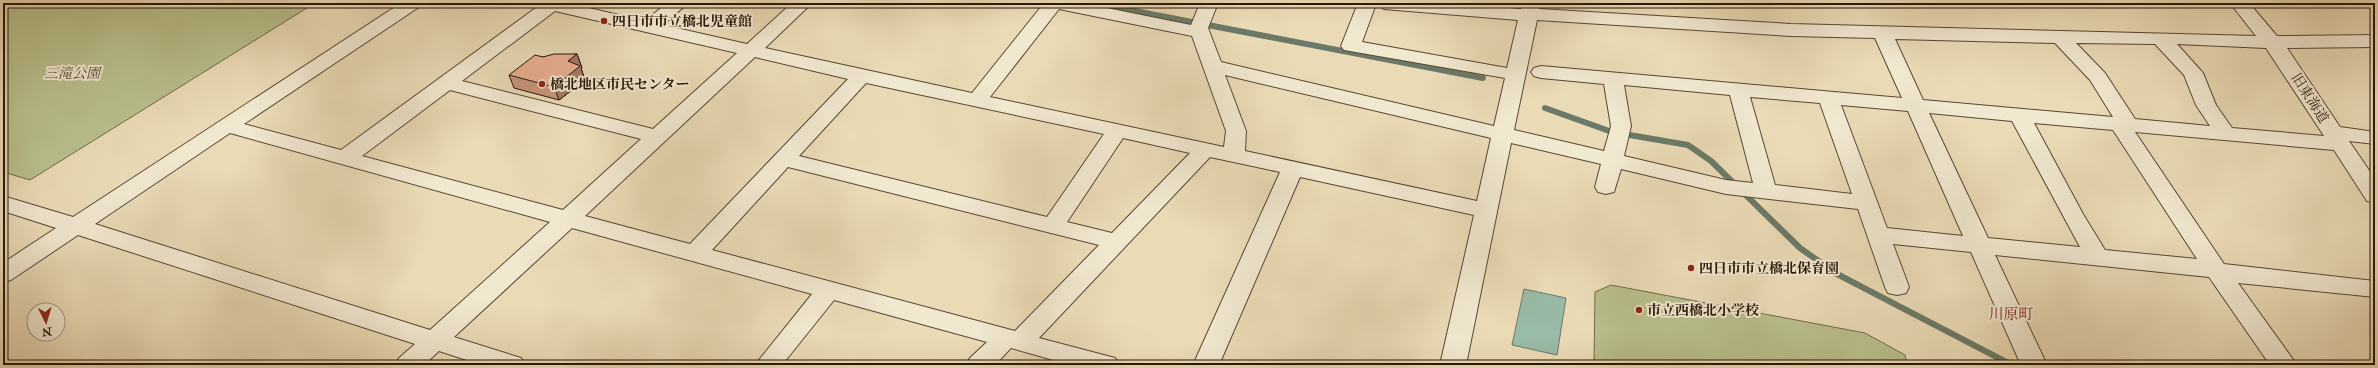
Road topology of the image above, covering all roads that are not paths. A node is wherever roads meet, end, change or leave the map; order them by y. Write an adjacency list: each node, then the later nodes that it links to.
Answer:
1 (414, 3): 30 (street)
2 (679, 3): 11 (street)
3 (803, 3): 17 (street)
4 (1054, 3): 10 (street); 26 (street)
5 (1367, 3): 20 (street)
6 (1384, 3): 9 (street)
7 (2239, 3): 16 (street, 旧東海道)
8 (550, 4): 11 (street); 23 (street)
9 (1530, 9): 12 (street); 32 (street)
10 (1203, 20): 18 (street)
11 (647, 28): 17 (street)
12 (1882, 32): 13 (street); 27 (street)
13 (2061, 38): 14 (street); 29 (street)
14 (2160, 38): 16 (street); 33 (street)
15 (2375, 41): 16 (street)
16 (2272, 42): 35 (street, 旧東海道)
17 (751, 51): 21 (street); 34 (street)
18 (1213, 66): 32 (street); 38 (street)
19 (1541, 72): 22 (street)
20 (1502, 73)
21 (862, 76): 26 (street); 40 (street)
22 (1613, 79): 24 (street); 41 (street)
23 (447, 83): 34 (street); 39 (street)
24 (1738, 89): 25 (street); 44 (street)
25 (1828, 97): 27 (street); 47 (street)
26 (976, 101): 31 (street)
27 (1917, 106): 28 (street); 54 (street)
28 (2020, 116): 29 (street); 56 (street)
29 (2124, 125): 33 (street); 57 (street)
30 (227, 126): 39 (street); 50 (street)
31 (1117, 131): 37 (street); 51 (street)
32 (1504, 133): 41 (street); 48 (street)
33 (2226, 134): 35 (street)
34 (658, 137): 49 (street)
35 (2336, 138): 36 (street); 45 (street, 旧東海道)
36 (2375, 138)
37 (1206, 150): 38 (street); 53 (street)
38 (1234, 156): 42 (street)
39 (345, 158): 49 (street)
40 (783, 159): 51 (street); 55 (street)
41 (1612, 160): 43 (street); 44 (street)
42 (1292, 168): 48 (street); 69 (street)
43 (1606, 186)
44 (1762, 191): 47 (street)
45 (2375, 196)
46 (3, 203): 50 (street)
47 (1866, 203): 52 (street)
48 (1487, 210): 70 (street)
49 (568, 218): 55 (street); 63 (street)
50 (76, 226): 58 (street); 63 (street)
51 (1053, 226): 53 (street)
52 (1878, 235): 54 (street); 59 (street)
53 (1117, 242): 62 (street)
54 (1981, 246): 56 (street); 71 (street)
55 (696, 253): 61 (street)
56 (2098, 257): 57 (street)
57 (2217, 271): 60 (street); 72 (street)
58 (3, 274)
59 (1897, 287)
60 (2375, 289)
61 (829, 290): 62 (street); 66 (street)
62 (1013, 340): 67 (street); 68 (street)
63 (434, 341): 64 (street); 65 (street)
64 (408, 365)
65 (512, 365)
66 (768, 365)
67 (979, 365)
68 (1106, 365)
69 (1206, 365)
70 (1453, 365)
71 (2034, 365)
72 (2284, 365)

